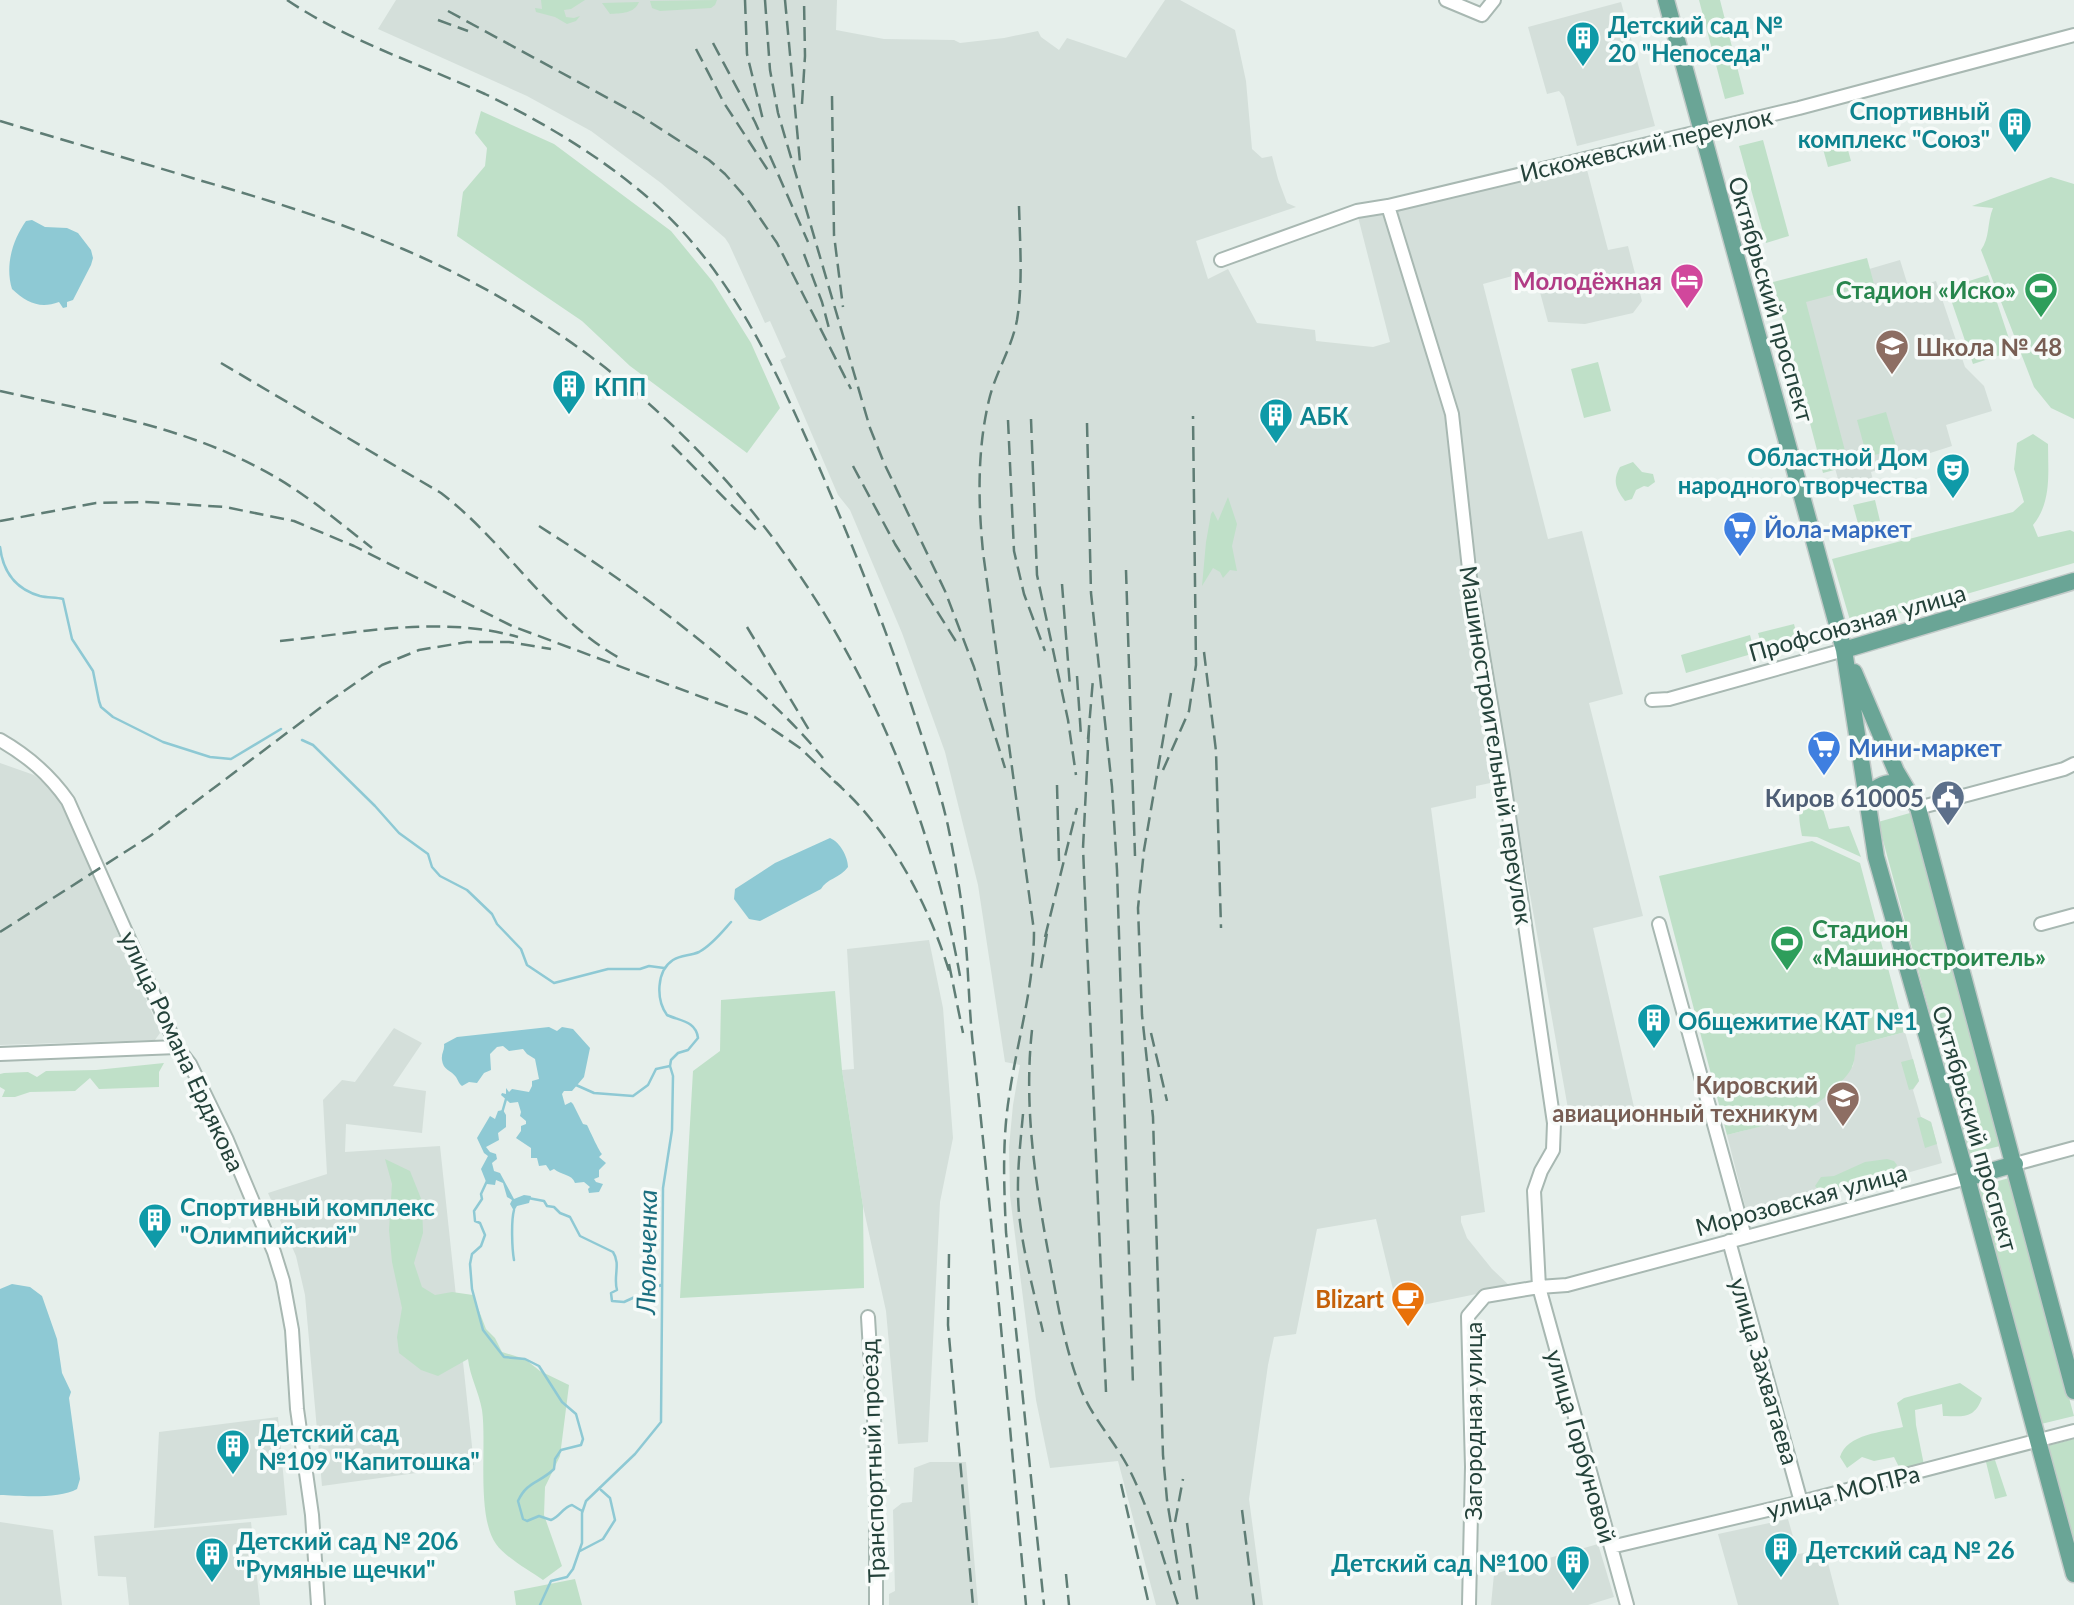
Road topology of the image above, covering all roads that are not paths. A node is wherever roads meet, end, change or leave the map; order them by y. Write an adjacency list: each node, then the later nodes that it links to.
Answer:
1 (1446, 0): 2 (street)
2 (1494, 0)
3 (1666, 0): 5 (main road, Октябрьский проспект)
4 (2074, 35): 5 (street, Искожевский переулок)
5 (1702, 132): 6 (street, Искожевский переулок); 9 (main road, Октябрьский проспект)
6 (1388, 206): 7 (street, Искожевский переулок); 26 (street, Машиностроительный переулок)
7 (1221, 260)
8 (2074, 581): 9 (main road, Профсоюзная улица)
9 (1844, 650): 10 (street, Профсоюзная улица); 13 (main road, Октябрьский проспект); 14 (main road, Октябрьский проспект)
10 (1652, 700)
11 (0, 740): 19 (street, улица Романа Ердякова)
12 (2074, 764): 15 (street)
13 (1905, 786): 14 (main road); 15 (main road, Октябрьский проспект)
14 (1866, 798): 23 (main road, Октябрьский проспект)
15 (1918, 808): 22 (main road, Октябрьский проспект)
16 (2074, 915): 18 (street)
17 (1659, 924): 24 (street)
18 (2041, 924)
19 (177, 1047): 20 (street); 34 (street, улица Романа Ердякова)
20 (0, 1054)
21 (2074, 1148): 22 (street, Морозовская улица)
22 (2015, 1164): 23 (main road, Морозовская улица); 28 (main road, Октябрьский проспект)
23 (1966, 1178): 24 (street, Морозовская улица); 30 (main road, Октябрьский проспект)
24 (1745, 1237): 25 (street, Морозовская улица)
25 (1729, 1241): 26 (street, Морозовская улица); 31 (street, улица Захватаева)
26 (1539, 1287): 32 (street, улица Горбуновой); 36 (street, Загородная улица)
27 (868, 1317): 35 (street, Транспортный проезд)
28 (2074, 1391)
29 (2074, 1431): 30 (street, улица МОПРа)
30 (2038, 1441): 31 (street, улица МОПРа); 33 (main road, Октябрьский проспект)
31 (1801, 1502): 32 (street, улица МОПРа)
32 (1611, 1547): 37 (street, улица Горбуновой)
33 (2074, 1574)
34 (318, 1605)
35 (876, 1605)
36 (1469, 1605)
37 (1627, 1605)

